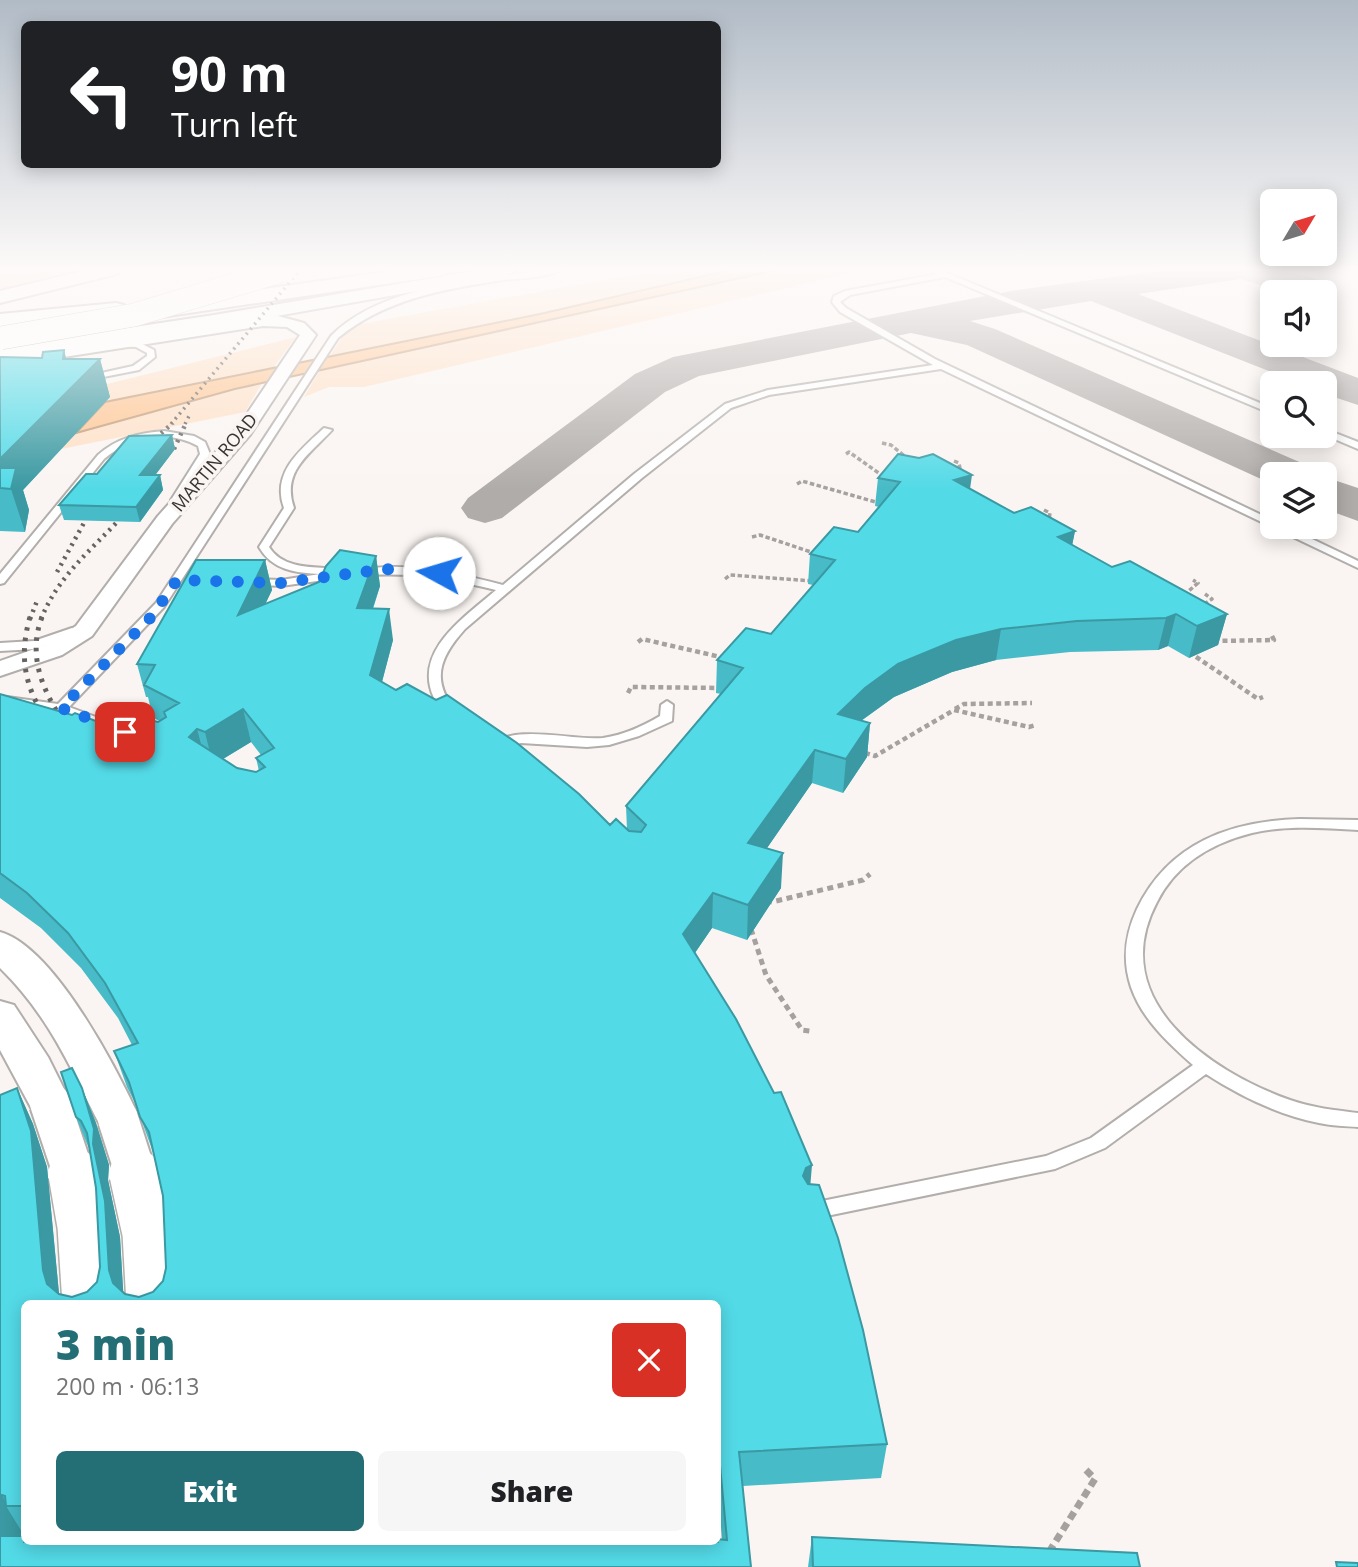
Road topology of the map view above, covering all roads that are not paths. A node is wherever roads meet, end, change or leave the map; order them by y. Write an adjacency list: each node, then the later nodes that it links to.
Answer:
1 (96, 343): 7 (street, MARTIN ROAD)
2 (123, 343): 9 (lane)
3 (305, 343): 15 (street, MARTIN ROAD)
4 (330, 343): 29 (lane)
5 (902, 343): 8 (lane)
6 (1109, 343): 10 (lane)
7 (0, 362)
8 (942, 366): 14 (lane); 23 (lane)
9 (76, 377)
10 (1260, 406)
11 (327, 430): 20 (lane)
12 (1337, 437): 13 (lane)
13 (1358, 446)
14 (1260, 518)
15 (154, 534): 17 (lane); 24 (street, MARTIN ROAD)
16 (1304, 539): 18 (lane)
17 (21, 556): 19 (lane); 21 (lane)
18 (1358, 565)
19 (0, 567)
20 (355, 573): 22 (lane); 23 (lane)
21 (0, 581)
22 (242, 582)
23 (505, 589): 30 (lane)
24 (96, 615): 25 (lane); 26 (street, MARTIN ROAD)
25 (0, 646)
26 (0, 669)
27 (0, 701): 29 (lane)
28 (667, 705): 32 (lane)
29 (61, 708): 31 (lane)
30 (463, 722)
31 (157, 745)
32 (513, 757)
33 (1358, 825): 36 (lane)
34 (0, 945): 40 (street, bridge)
35 (0, 1016): 39 (street, bridge)
36 (1206, 1065): 37 (lane); 38 (lane)
37 (1358, 1120)
38 (812, 1211)
39 (88, 1300)
40 (152, 1300)

